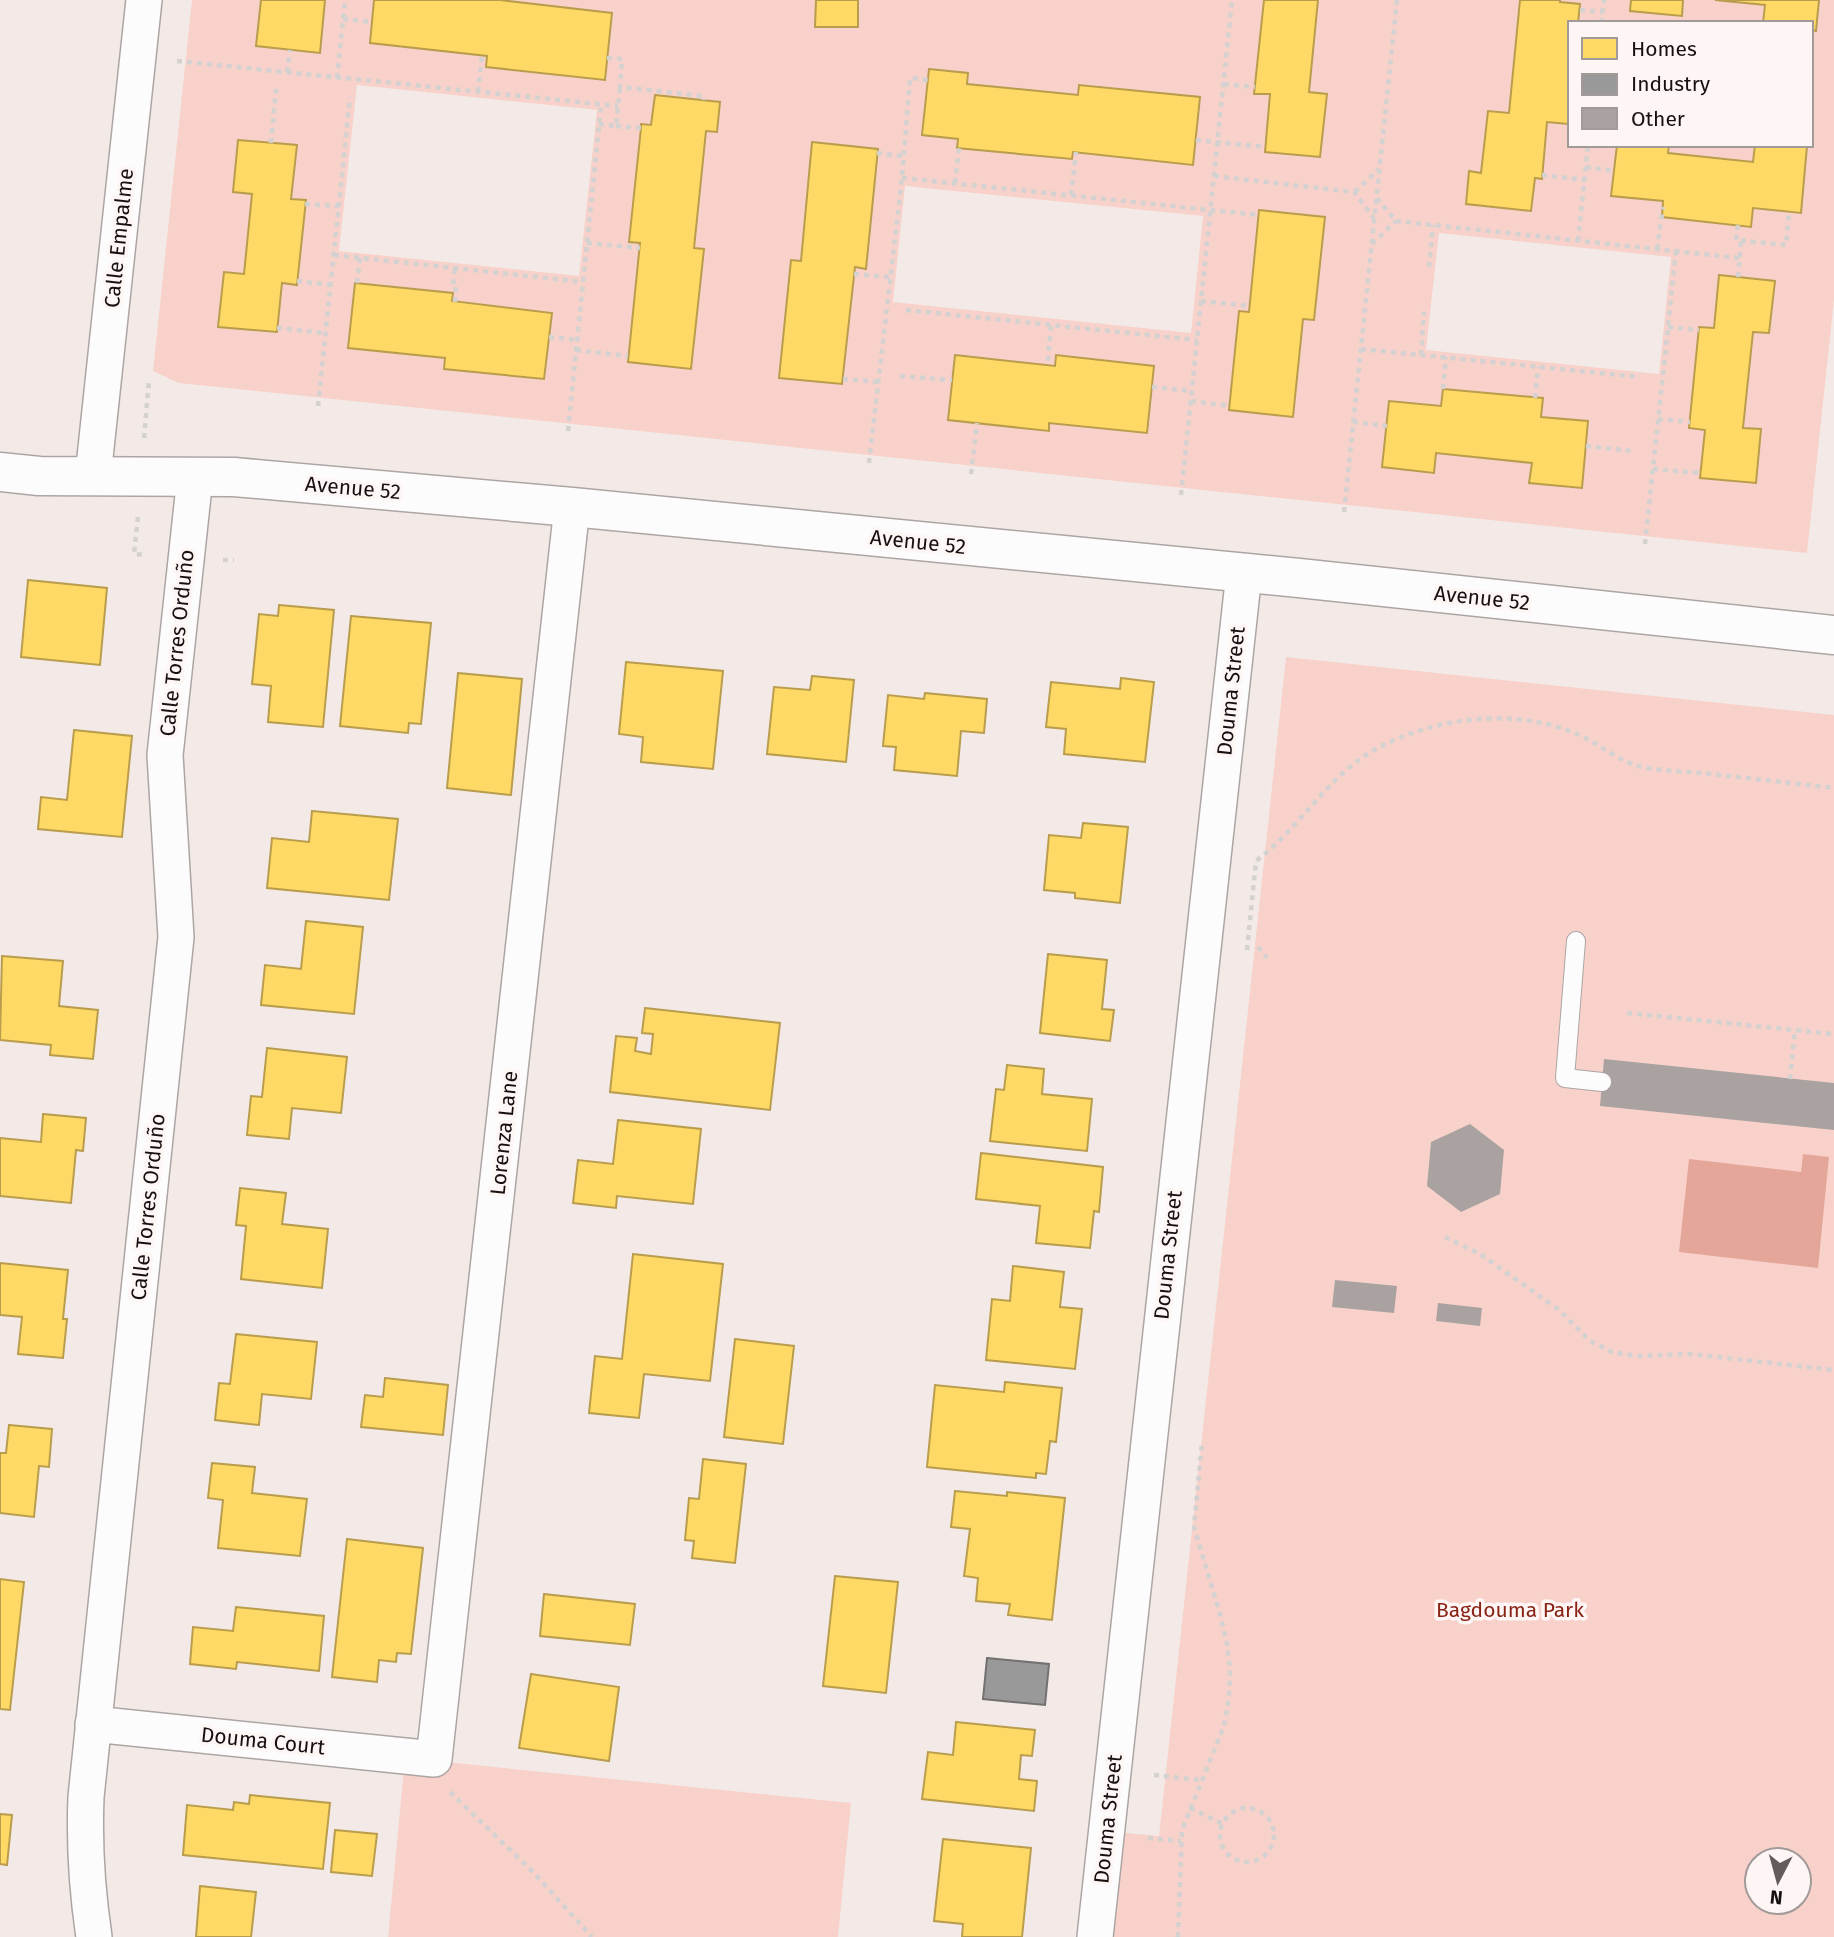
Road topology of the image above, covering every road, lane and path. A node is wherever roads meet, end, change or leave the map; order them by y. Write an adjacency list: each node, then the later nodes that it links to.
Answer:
1 (144, 0): 126 (street, Calle Empalme)
2 (345, 0): 8 (path)
3 (1232, 0): 18 (path)
4 (1397, 0): 40 (path)
5 (1604, 0): 7 (path)
6 (1580, 10): 7 (path)
7 (1602, 12): 9 (path)
8 (343, 19): 10 (path); 16 (path)
9 (1601, 21)
10 (372, 22)
11 (290, 50): 15 (path)
12 (607, 58): 19 (path)
13 (483, 59): 22 (path)
14 (176, 61): 15 (path)
15 (287, 72): 16 (path)
16 (337, 78): 22 (path)
17 (928, 80): 38 (path)
18 (1224, 84): 20 (path); 31 (path)
19 (620, 87): 24 (path); 26 (path)
20 (1255, 87)
21 (276, 89): 32 (path)
22 (478, 92): 25 (path)
23 (350, 97): 51 (path)
24 (704, 100)
25 (600, 105): 26 (path); 27 (path)
26 (618, 106): 28 (path)
27 (599, 124): 28 (path); 62 (path)
28 (616, 126): 29 (path)
29 (641, 128)
30 (1196, 140): 31 (path)
31 (1218, 142): 33 (path); 42 (path)
32 (271, 143)
33 (1265, 147)
34 (1588, 147): 39 (path)
35 (959, 148): 46 (path)
36 (877, 153): 38 (path)
37 (1074, 155): 48 (path)
38 (903, 156): 44 (path)
39 (1586, 167): 41 (path); 45 (path)
40 (1380, 169): 47 (path); 49 (path)
41 (1614, 171)
42 (1214, 176): 47 (path); 53 (path)
43 (1542, 176): 45 (path)
44 (902, 178): 46 (path); 73 (path)
45 (1585, 180): 61 (path)
46 (955, 183): 48 (path)
47 (1354, 192): 56 (path)
48 (1071, 195): 53 (path)
49 (1377, 197): 56 (path); 57 (path)
50 (305, 204): 51 (path)
51 (339, 206): 67 (path)
52 (1663, 207): 65 (path)
53 (1211, 209): 55 (path); 81 (path)
54 (1789, 212): 60 (path)
55 (1259, 215)
56 (1374, 219): 63 (path)
57 (1396, 221): 58 (path); 63 (path)
58 (1433, 225): 61 (path); 70 (path)
59 (1738, 225): 60 (path)
60 (1741, 240): 69 (path)
61 (1578, 241): 65 (path)
62 (587, 243): 64 (path); 76 (path)
63 (1372, 244): 94 (path)
64 (636, 246)
65 (1657, 249): 66 (path)
66 (1676, 251): 69 (path); 87 (path)
67 (334, 255): 68 (path); 78 (path)
68 (360, 258): 71 (path); 77 (path)
69 (1739, 258): 74 (path)
70 (1429, 267)
71 (455, 268): 76 (path); 79 (path)
72 (860, 268): 73 (path)
73 (890, 277): 105 (path)
74 (1738, 277)
75 (297, 281): 78 (path)
76 (583, 282): 92 (path)
77 (357, 283)
78 (331, 285): 90 (path)
79 (453, 286): 80 (path); 82 (path)
80 (449, 293)
81 (1201, 301): 83 (path); 93 (path)
82 (455, 302)
83 (1245, 308)
84 (906, 310): 86 (path)
85 (1424, 312): 96 (path)
86 (1051, 326): 93 (path); 99 (path)
87 (1668, 327): 89 (path); 113 (path)
88 (277, 328): 90 (path)
89 (1699, 330)
90 (326, 333): 111 (path)
91 (549, 337): 92 (path)
92 (577, 340): 95 (path)
93 (1197, 340): 108 (path)
94 (1361, 349): 96 (path); 114 (path)
95 (576, 351): 97 (path); 118 (path)
96 (1420, 355): 98 (path)
97 (628, 356)
98 (1446, 358): 100 (path); 107 (path)
99 (1055, 360)
100 (1538, 367): 102 (path); 109 (path)
101 (900, 376): 104 (path)
102 (1640, 377)
103 (843, 379): 105 (path)
104 (952, 380)
105 (879, 382): 121 (path)
106 (1152, 387): 108 (path)
107 (1443, 389)
108 (1192, 391): 110 (path)
109 (1535, 398)
110 (1191, 401): 112 (path); 128 (path)
111 (318, 406)
112 (1230, 406)
113 (1658, 419): 115 (path); 122 (path)
114 (1353, 422): 117 (path); 130 (path)
115 (1690, 422)
116 (976, 423): 124 (path)
117 (1387, 425)
118 (568, 431)
119 (1586, 446): 120 (path)
120 (1633, 451)
121 (869, 463)
122 (1653, 468): 125 (path); 131 (path)
123 (0, 472): 126 (main road, Avenue 52)
124 (971, 474)
125 (1701, 474)
126 (93, 476): 127 (main road, Avenue 52)
127 (195, 477): 129 (main road, Avenue 52); 147 (street, Calle Torres Orduño)
128 (1181, 495)
129 (572, 508): 132 (main road, Avenue 52); 148 (street, Lorenza Lane)
130 (1344, 512)
131 (1645, 544)
132 (1244, 573): 133 (main road, Avenue 52); 157 (street, Douma Street)
133 (1834, 635)
134 (1834, 788): 137 (path)
135 (1576, 941): 143 (lane)
136 (1258, 947): 138 (path)
137 (1247, 950)
138 (1266, 958)
139 (1627, 1013): 140 (path)
140 (1795, 1030): 141 (path); 142 (path)
141 (1834, 1034)
142 (1790, 1079)
143 (1602, 1082)
144 (1445, 1237): 145 (path)
145 (1834, 1370)
146 (1202, 1443): 150 (path)
147 (93, 1724): 148 (street, Douma Court); 155 (street, Calle Torres Orduño)
148 (433, 1759): 156 (path)
149 (1154, 1775): 150 (path)
150 (1201, 1780): 151 (path)
151 (1190, 1808): 152 (path); 154 (path)
152 (1223, 1824): 152 (path)
153 (1148, 1838): 154 (path)
154 (1181, 1841): 158 (path)
155 (94, 1937)
156 (592, 1937)
157 (1095, 1937)
158 (1178, 1937)

